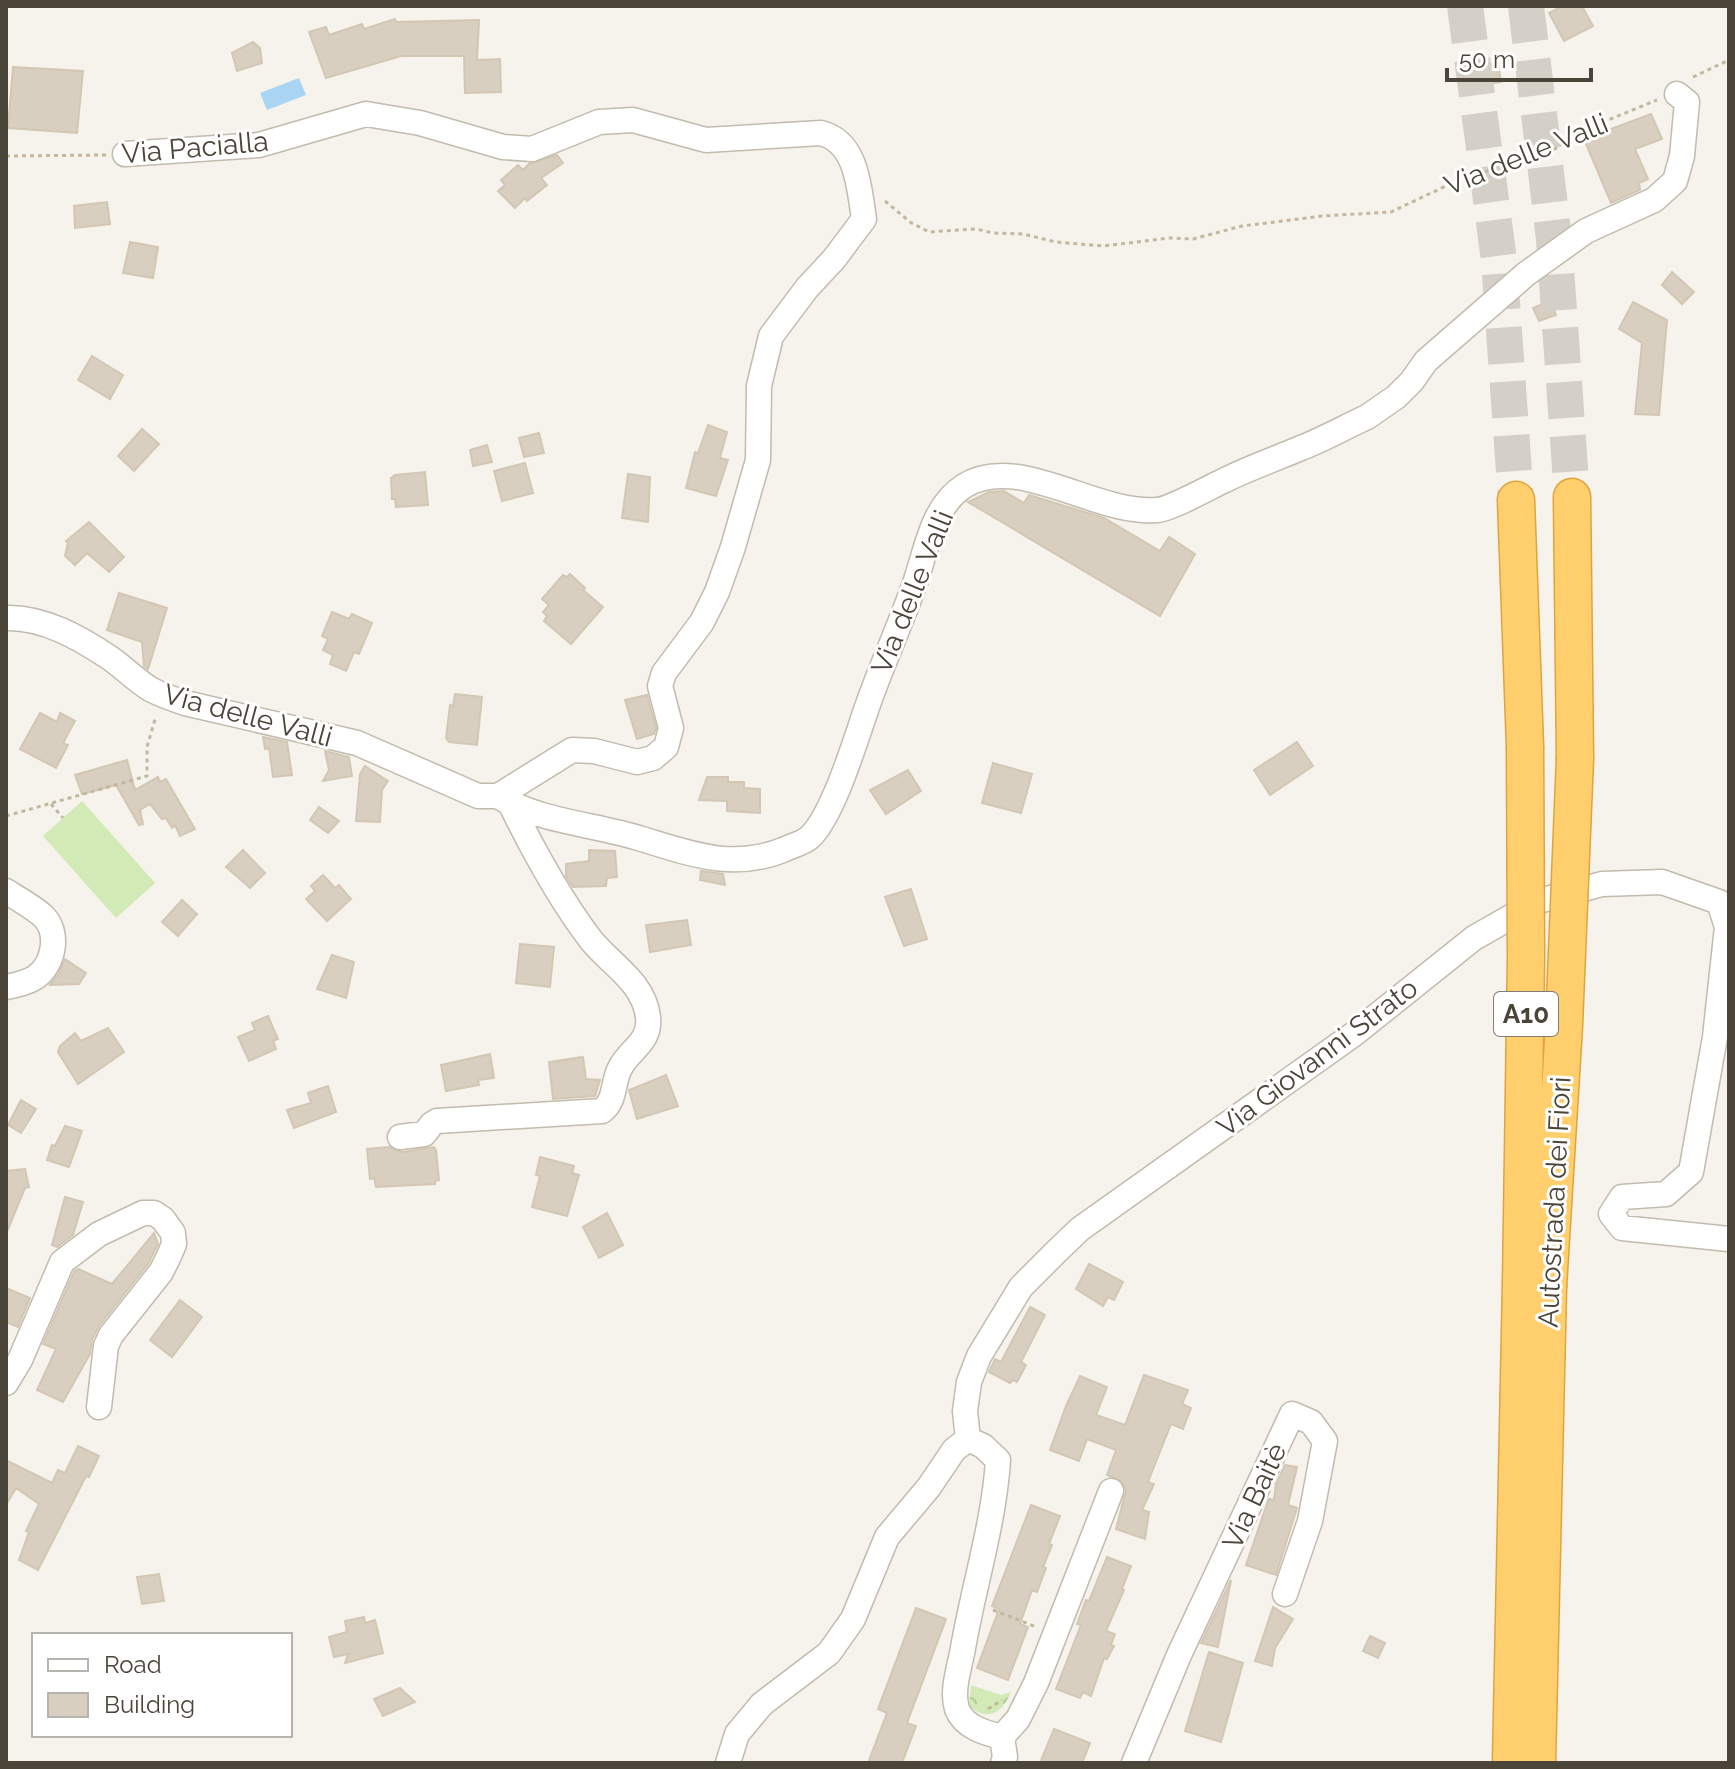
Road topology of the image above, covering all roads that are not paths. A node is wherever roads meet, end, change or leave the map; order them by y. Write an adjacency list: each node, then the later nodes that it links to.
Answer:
1 (1677, 94): 6 (street, Via delle Valli)
2 (125, 154): 6 (street, Via Pacialla)
3 (1572, 497): 12 (highway, Autostrada dei Fiori / A10, bridge)
4 (1516, 500): 12 (highway, Autostrada dei Fiori / A10, bridge)
5 (6, 618): 6 (street, Via delle Valli)
6 (504, 800): 10 (street)
7 (6, 891): 9 (street)
8 (1724, 899): 11 (street, Via Giovanni Strato); 15 (street, Via Giovanni Strato)
9 (6, 987)
10 (400, 1137)
11 (1729, 1239)
12 (1535, 1285): 22 (highway, Autostrada dei Fiori / A10); 23 (highway, Autostrada dei Fiori / A10)
13 (6, 1383): 14 (street)
14 (99, 1407)
15 (968, 1439): 18 (street); 19 (street)
16 (1111, 1491): 18 (street)
17 (1285, 1594): 21 (street, Via Baitè)
18 (1002, 1737): 20 (street)
19 (728, 1763)
20 (1003, 1763)
21 (1134, 1763)
22 (1511, 1763)
23 (1537, 1763)

